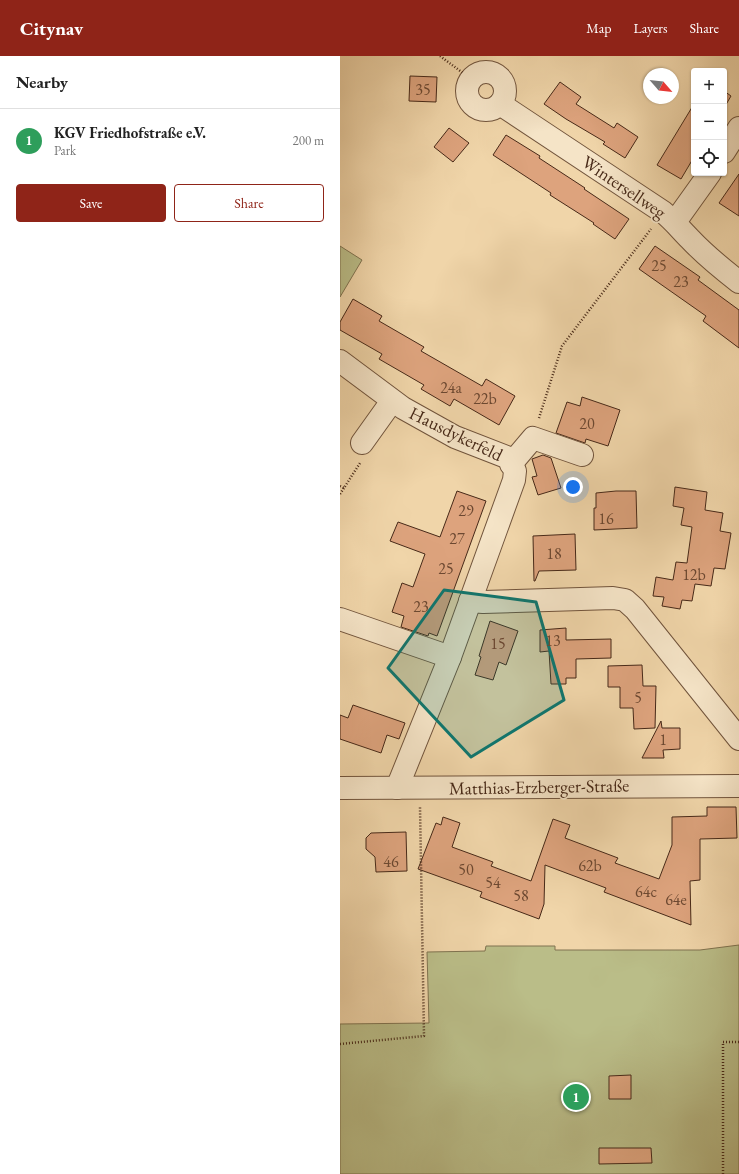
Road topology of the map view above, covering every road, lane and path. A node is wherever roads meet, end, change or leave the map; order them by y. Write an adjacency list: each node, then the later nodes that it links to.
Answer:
1 (440, 56): 2 (path)
2 (471, 79): 6 (street, Wintersellweg)
3 (739, 128): 4 (street)
4 (727, 147)
5 (707, 176): 6 (street)
6 (669, 217): 7 (street, Wintersellweg); 10 (path)
7 (739, 282)
8 (340, 361): 9 (street, Hausdykerfeld)
9 (392, 401): 11 (street); 13 (street, Hausdykerfeld)
10 (544, 404)
11 (362, 443)
12 (582, 455): 13 (street)
13 (511, 464): 16 (street, Hausdykerfeld)
14 (344, 488): 15 (path)
15 (340, 494)
16 (470, 601): 18 (street, Hausdykerfeld); 19 (street)
17 (340, 619): 18 (street)
18 (450, 657): 22 (street, Hausdykerfeld)
19 (739, 739)
20 (739, 786): 23 (street, Matthias-Erzberger-Straße)
21 (340, 788): 22 (street, Matthias-Erzberger-Straße)
22 (397, 788): 23 (street, Matthias-Erzberger-Straße)
23 (420, 789): 25 (path)
24 (739, 1042): 26 (path)
25 (340, 1044)
26 (723, 1174)

